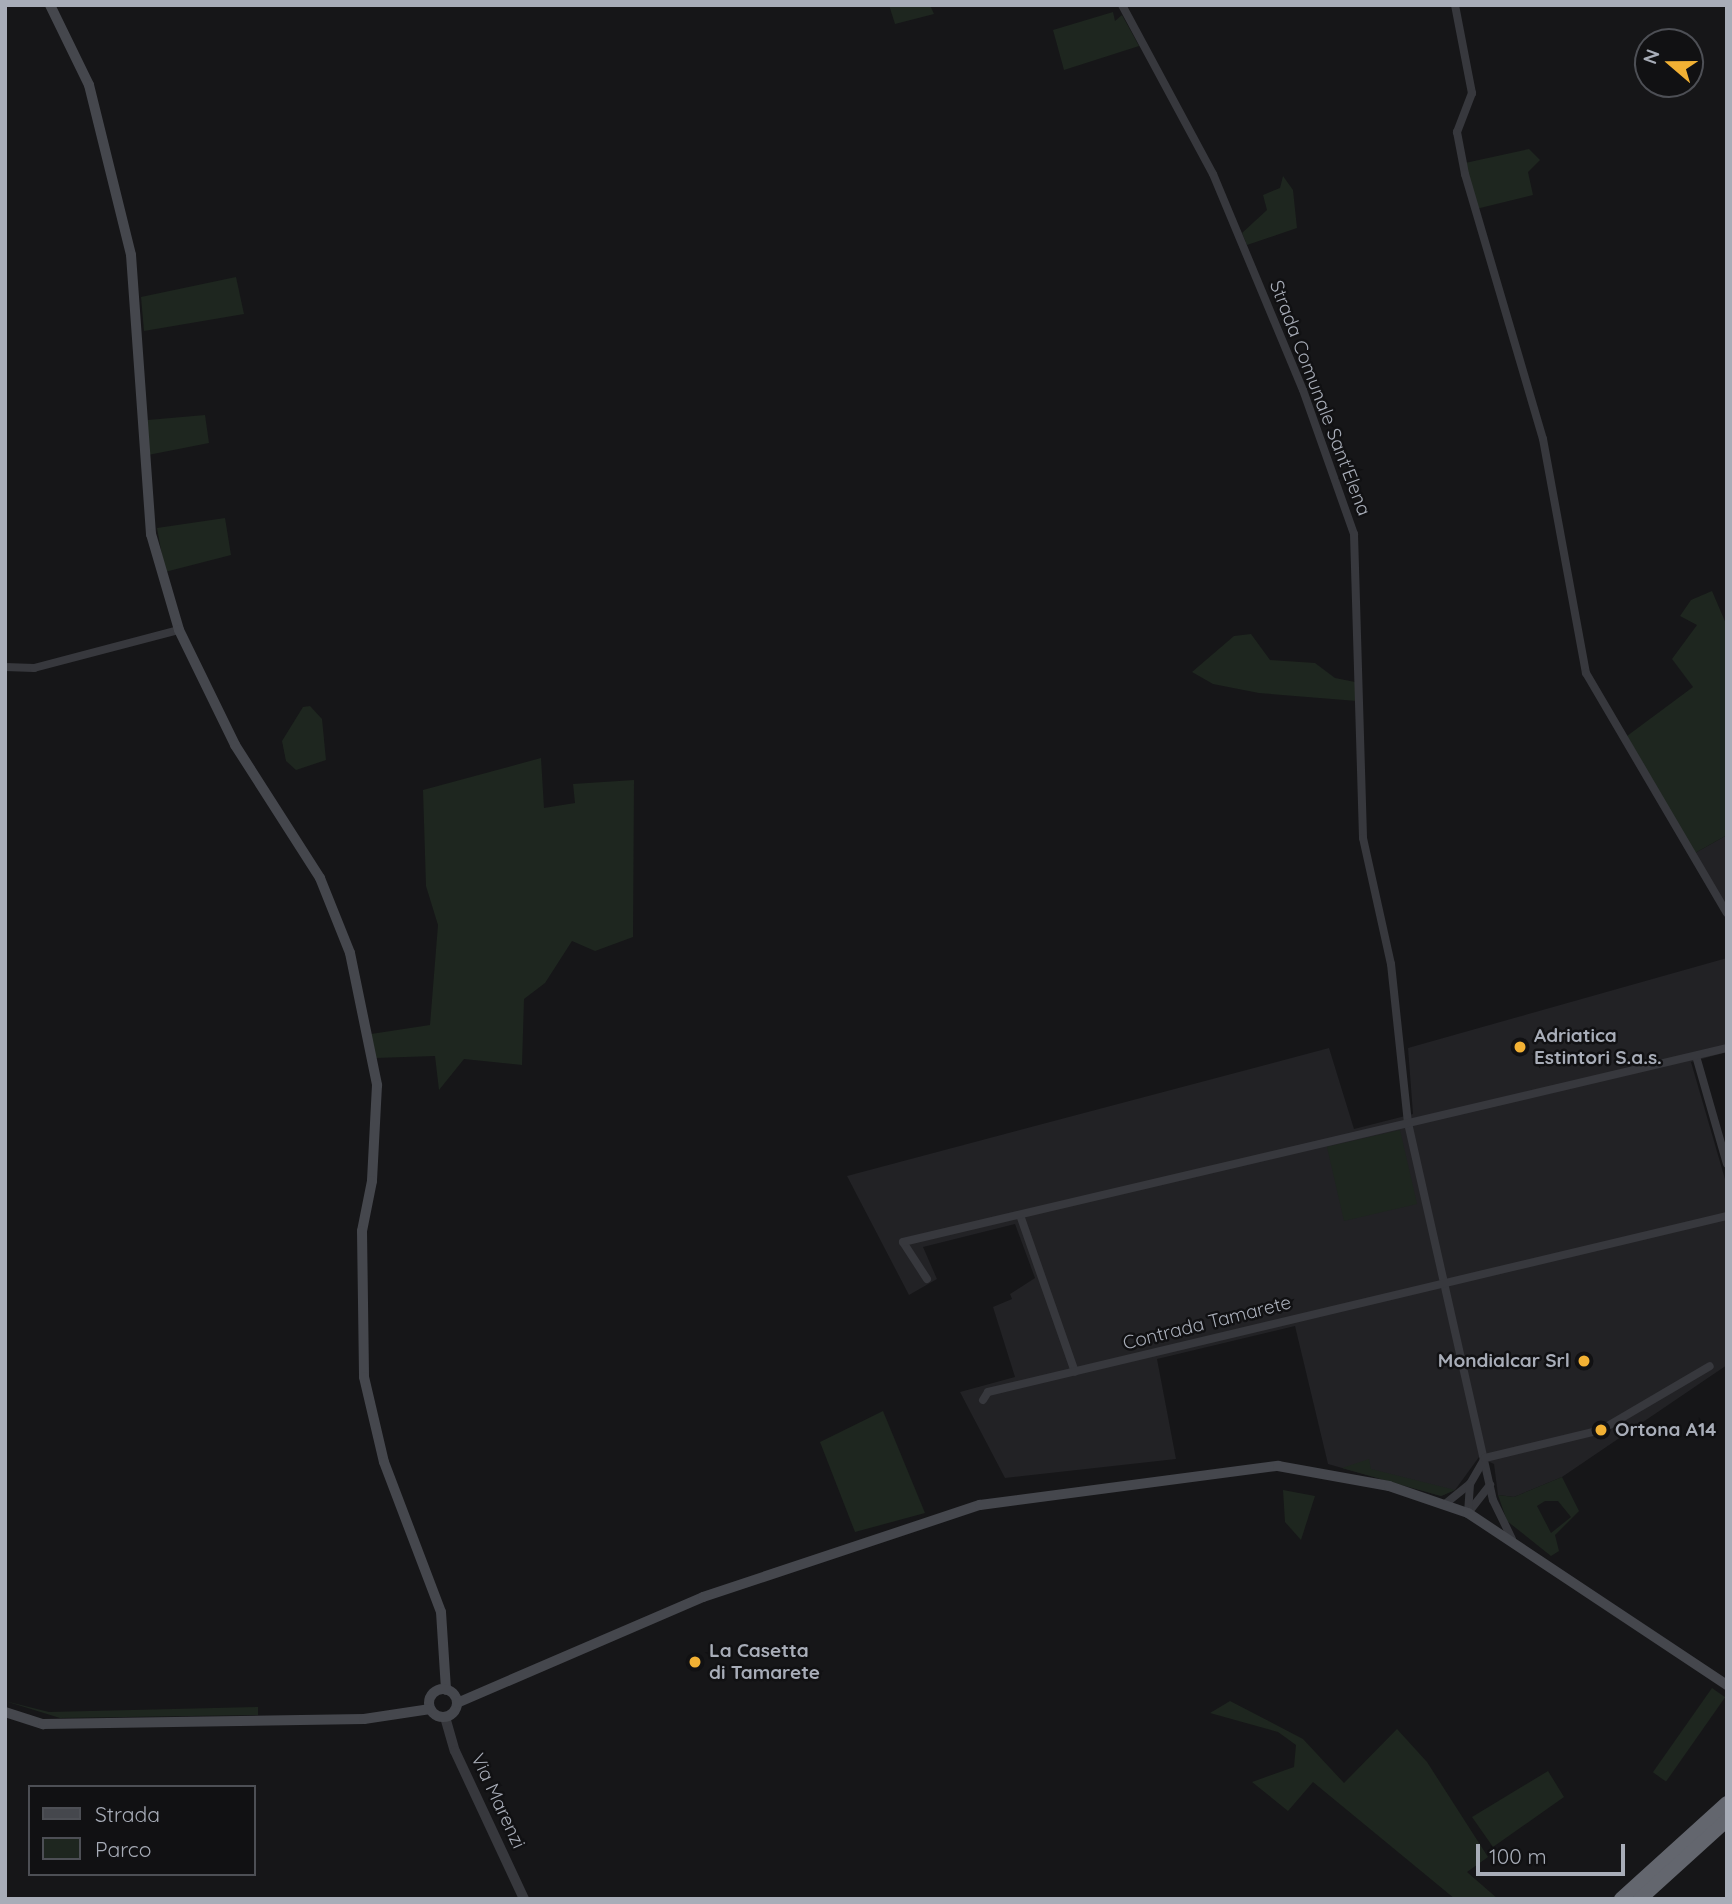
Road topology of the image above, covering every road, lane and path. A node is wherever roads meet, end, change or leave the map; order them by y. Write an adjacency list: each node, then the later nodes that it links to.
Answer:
1 (50, 5): 4 (main road)
2 (1122, 5): 9 (street, Strada Comunale Sant'Elena)
3 (1455, 5): 6 (street)
4 (179, 630): 5 (street); 25 (main road)
5 (5, 667)
6 (1727, 913)
7 (1727, 1048): 8 (street)
8 (1696, 1056): 9 (street); 10 (street)
9 (1408, 1123): 11 (street); 14 (street, Strada Comunale Sant'Elena)
10 (1727, 1164)
11 (1020, 1215): 13 (street); 16 (street)
12 (1727, 1216): 14 (street, Contrada Tamarete)
13 (927, 1279)
14 (1444, 1281): 16 (street, Contrada Tamarete); 18 (street, Strada Comunale Sant'Elena)
15 (1710, 1366): 18 (street)
16 (1075, 1372): 17 (street, Contrada Tamarete)
17 (983, 1400)
18 (1485, 1458): 19 (street); 20 (street, Strada Comunale Sant'Elena)
19 (1470, 1484): 21 (street); 22 (street)
20 (1490, 1485): 22 (street); 23 (street, Strada Comunale Sant'Elena)
21 (1445, 1504): 22 (main road); 26 (main road)
22 (1468, 1513): 23 (main road)
23 (1512, 1539): 24 (main road)
24 (1727, 1685)
25 (446, 1690): 26 (main road); 27 (main road)
26 (457, 1703): 29 (main road)
27 (430, 1709): 28 (main road); 29 (main road)
28 (5, 1712)
29 (445, 1717): 32 (street, Via Marenzi)
30 (1727, 1803): 33 (highway)
31 (1727, 1820): 34 (highway)
32 (524, 1899)
33 (1621, 1899)
34 (1640, 1899)

